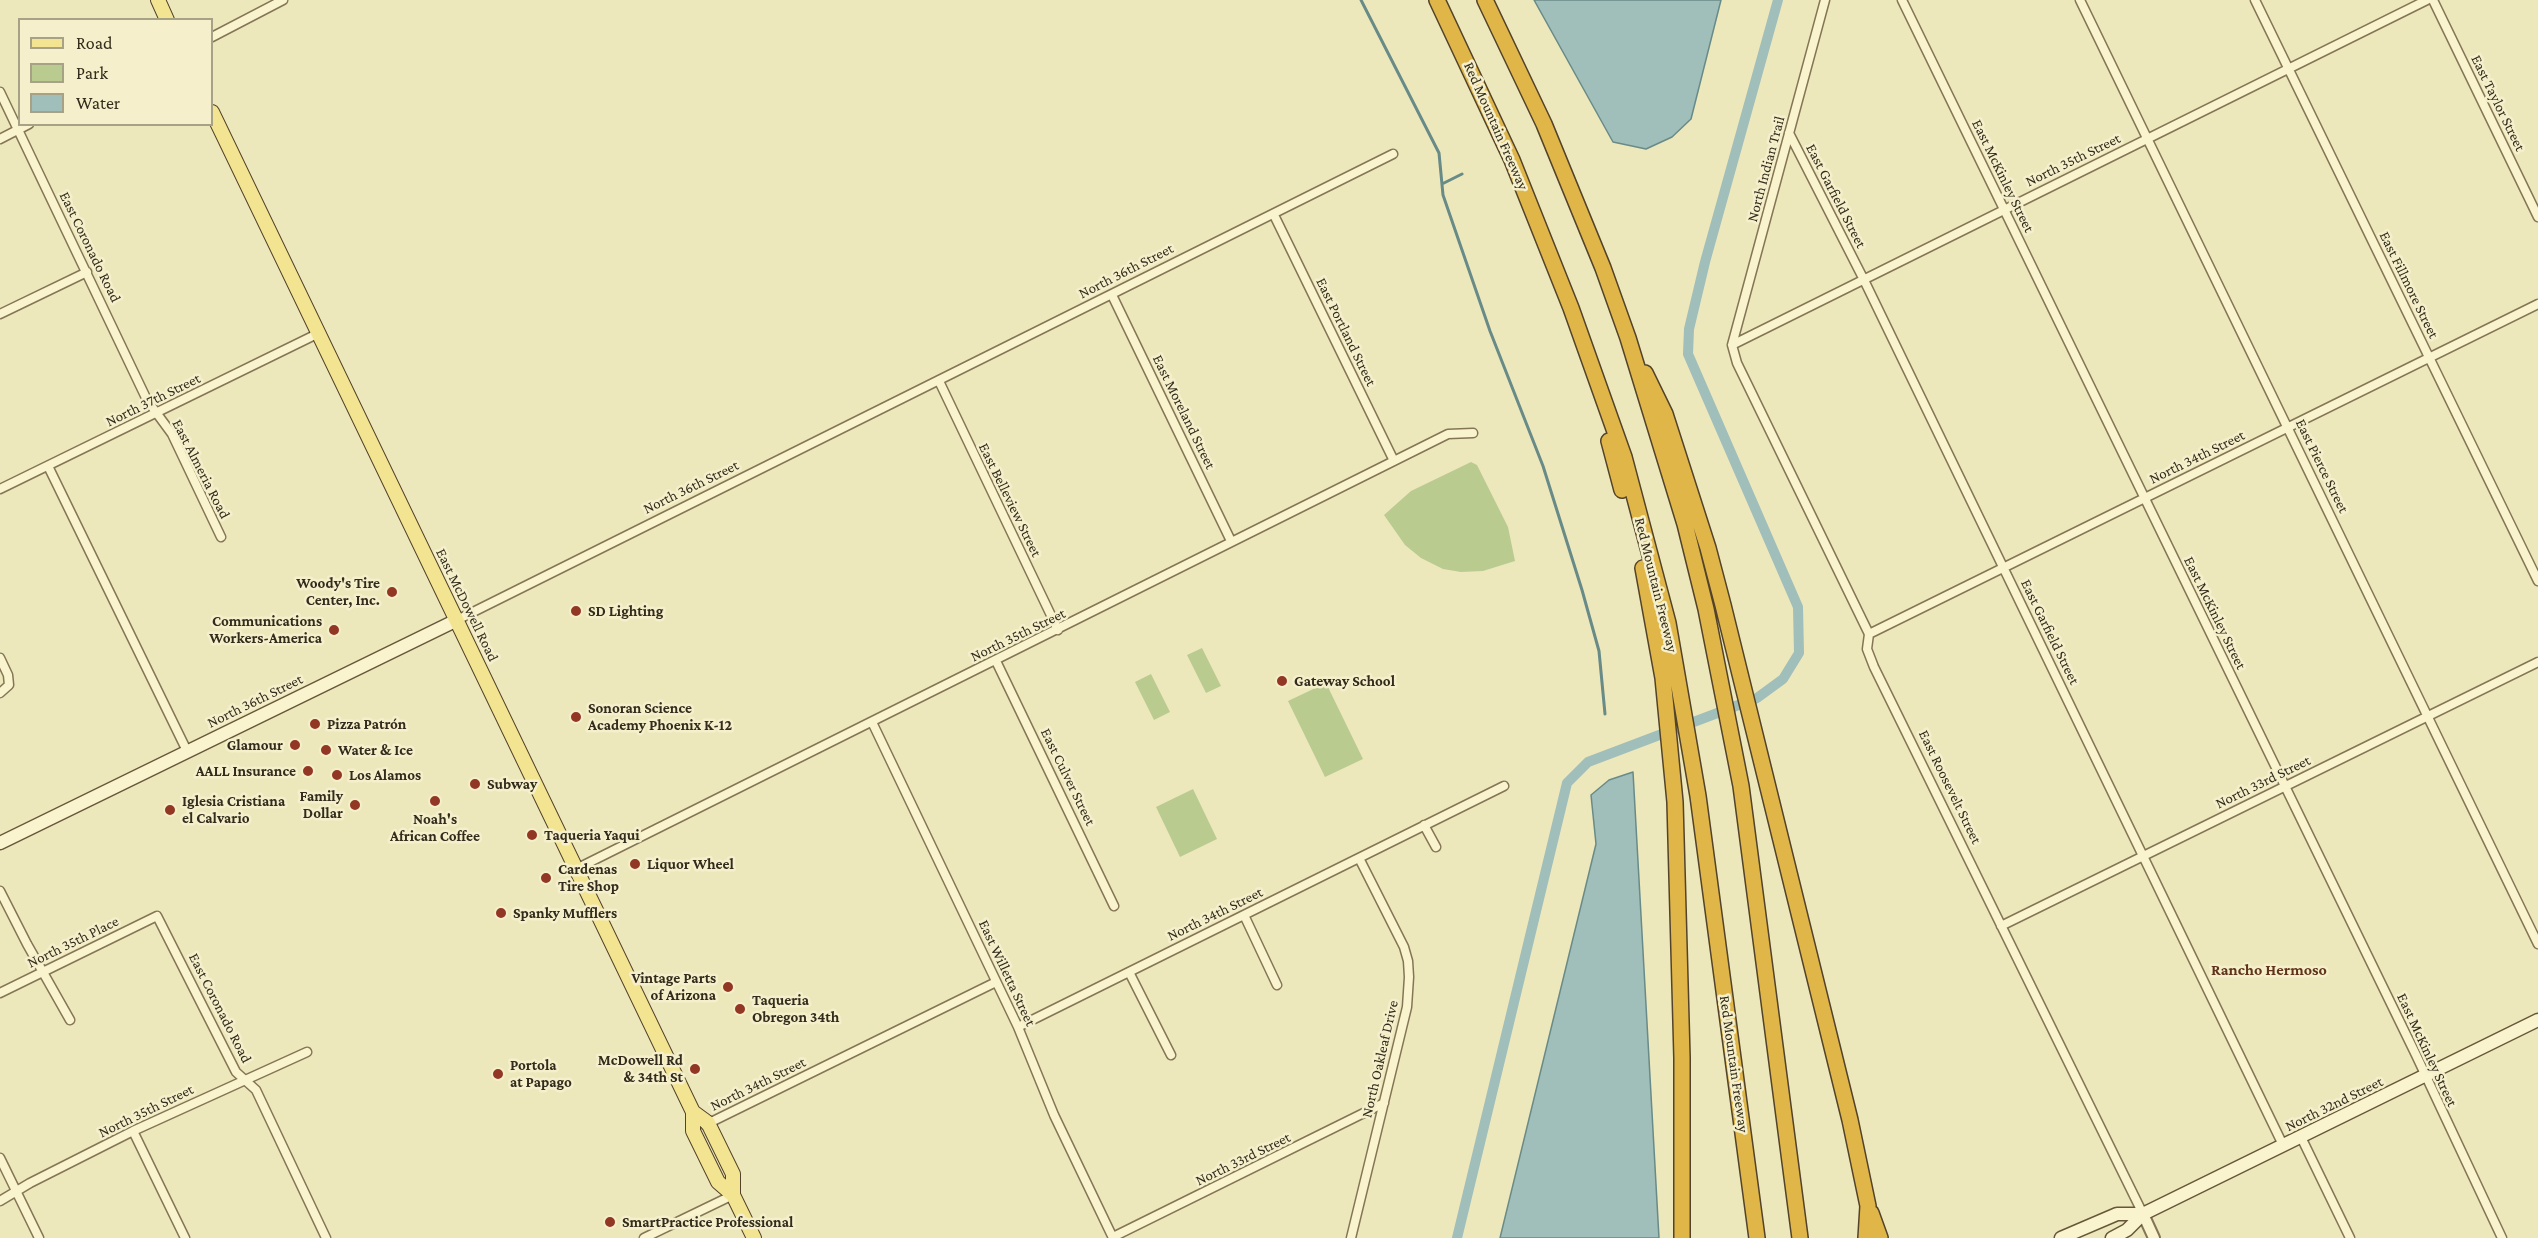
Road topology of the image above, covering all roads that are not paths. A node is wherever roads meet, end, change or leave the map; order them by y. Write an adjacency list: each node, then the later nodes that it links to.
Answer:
1 (158, 0): 11 (main road)
2 (283, 0): 12 (street)
3 (1437, 0): 52 (highway, Red Mountain Freeway)
4 (1485, 0): 31 (highway)
5 (1825, 0): 18 (street, North Indian Trail)
6 (1902, 0): 22 (street, East McKinley Street)
7 (2080, 0): 20 (street, East Pierce Street)
8 (2255, 0): 13 (street, East Fillmore Street)
9 (2427, 0): 13 (street, North 35th Street)
10 (2433, 0): 24 (street, East Taylor Street)
11 (166, 18)
12 (213, 36)
13 (2288, 69): 20 (street, North 35th Street); 33 (street, East Fillmore Street)
14 (0, 92): 17 (street, East Coronado Road)
15 (213, 114): 30 (main road, East McDowell Road)
16 (25, 126): 17 (street)
17 (18, 130): 19 (street); 25 (street, East Coronado Road)
18 (1790, 133): 26 (street, East Garfield Street); 32 (street, North Indian Trail)
19 (0, 139)
20 (2147, 139): 22 (street, North 35th Street); 36 (street, East Pierce Street)
21 (1393, 154): 23 (street, North 36th Street)
22 (2004, 210): 26 (street, North 35th Street); 41 (street, East McKinley Street)
23 (1274, 215): 27 (street, North 36th Street); 38 (street, East Portland Street)
24 (2538, 217)
25 (87, 272): 29 (street); 35 (street, East Coronado Road)
26 (1864, 280): 32 (street, North 35th Street); 44 (street, East Garfield Street)
27 (1112, 295): 34 (street, North 36th Street); 43 (street, East Moreland Street)
28 (2538, 303): 33 (street, North 34th Street)
29 (0, 314)
30 (317, 334): 35 (street, North 37th Street); 46 (main road, East McDowell Road)
31 (1628, 338): 94 (highway); 105 (highway)
32 (1732, 345): 48 (street, East Roosevelt Street)
33 (2429, 357): 36 (street, North 34th Street); 45 (street, East Fillmore Street)
34 (939, 381): 46 (street, North 36th Street); 47 (street, East Belleview Street)
35 (157, 413): 39 (street, North 37th Street); 42 (street, East Almeria Road)
36 (2288, 427): 41 (street, North 34th Street); 54 (street, East Pierce Street)
37 (1473, 433): 38 (street, North 35th Street)
38 (1394, 461): 43 (street, North 35th Street)
39 (48, 466): 40 (street, North 37th Street); 56 (street)
40 (0, 489)
41 (2144, 498): 44 (street, North 34th Street); 58 (street, East McKinley Street)
42 (221, 537)
43 (1231, 541): 47 (street, North 35th Street)
44 (2004, 567): 48 (street, North 34th Street); 62 (street, East Garfield Street)
45 (2538, 581)
46 (457, 620): 56 (main road, North 36th Street); 64 (main road, East McDowell Road)
47 (1058, 630): 50 (street, North 35th Street)
48 (1869, 634): 69 (street, East Roosevelt Street)
49 (0, 658): 53 (street)
50 (996, 661): 55 (street, North 35th Street); 66 (street, East Culver Street)
51 (2538, 662): 54 (street, North 33rd Street)
52 (1670, 676): 103 (highway); 104 (highway, Red Mountain Freeway)
53 (0, 693)
54 (2427, 716): 58 (street, North 33rd Street); 70 (street, East Pierce Street)
55 (872, 722): 64 (street, North 35th Street); 73 (street, East Willetta Street)
56 (187, 752): 60 (main road, North 36th Street)
57 (1504, 786): 59 (street, North 34th Street)
58 (2284, 787): 62 (street, North 33rd Street); 81 (street, East McKinley Street)
59 (1424, 825): 61 (street); 63 (street, North 34th Street)
60 (0, 843)
61 (1436, 847)
62 (2142, 856): 69 (street, North 33rd Street); 89 (street, East Garfield Street)
63 (1359, 858): 67 (street, North 34th Street); 83 (street, North Oakleaf Drive)
64 (576, 868): 84 (main road, East McDowell Road)
65 (0, 891): 71 (street)
66 (1114, 906)
67 (1244, 915): 72 (street, North 34th Street); 74 (street)
68 (157, 916): 71 (street, North 35th Place); 82 (street, East Coronado Road)
69 (2001, 926): 95 (street, East Roosevelt Street)
70 (2538, 944)
71 (42, 972): 75 (street, North 35th Place); 76 (street)
72 (1129, 972): 78 (street, North 34th Street); 80 (street)
73 (996, 981): 78 (street, East Willetta Street); 85 (street, North 34th Street)
74 (1278, 984)
75 (0, 993)
76 (70, 1020)
77 (2538, 1020): 81 (main road, North 32nd Street)
78 (1018, 1028): 96 (street, East Willetta Street)
79 (307, 1052): 82 (street, North 35th Street)
80 (1171, 1055)
81 (2425, 1076): 88 (main road, North 32nd Street); 112 (street, East McKinley Street)
82 (247, 1080): 86 (street, North 35th Street); 99 (street, East Coronado Road)
83 (1384, 1103): 96 (street, North 33rd Street); 102 (street, North Oakleaf Drive)
84 (693, 1112): 85 (main road, East McDowell Road); 87 (main road, East McDowell Road)
85 (708, 1124): 87 (street, North 34th Street); 92 (main road, East McDowell Road)
86 (133, 1131): 91 (street, North 35th Street); 98 (street)
87 (693, 1131): 92 (main road, East McDowell Road)
88 (2301, 1137): 89 (main road, North 32nd Street); 111 (street)
89 (2283, 1145): 95 (main road, North 32nd Street)
90 (0, 1158): 91 (street)
91 (16, 1192): 93 (street, North 35th Street); 97 (street)
92 (733, 1196): 100 (street); 101 (main road, East McDowell Road)
93 (0, 1201)
94 (1868, 1206): 106 (highway); 107 (highway)
95 (2143, 1214): 108 (main road, North 32nd Street); 109 (main road, North 32nd Street); 110 (street, East Roosevelt Street)
96 (1113, 1237)
97 (39, 1238)
98 (185, 1238)
99 (326, 1238)
100 (644, 1238)
101 (754, 1238)
102 (1351, 1238)
103 (1682, 1238)
104 (1757, 1238)
105 (1800, 1238)
106 (1866, 1238)
107 (1880, 1238)
108 (2061, 1238)
109 (2112, 1238)
110 (2154, 1238)
111 (2350, 1238)
112 (2502, 1238)

